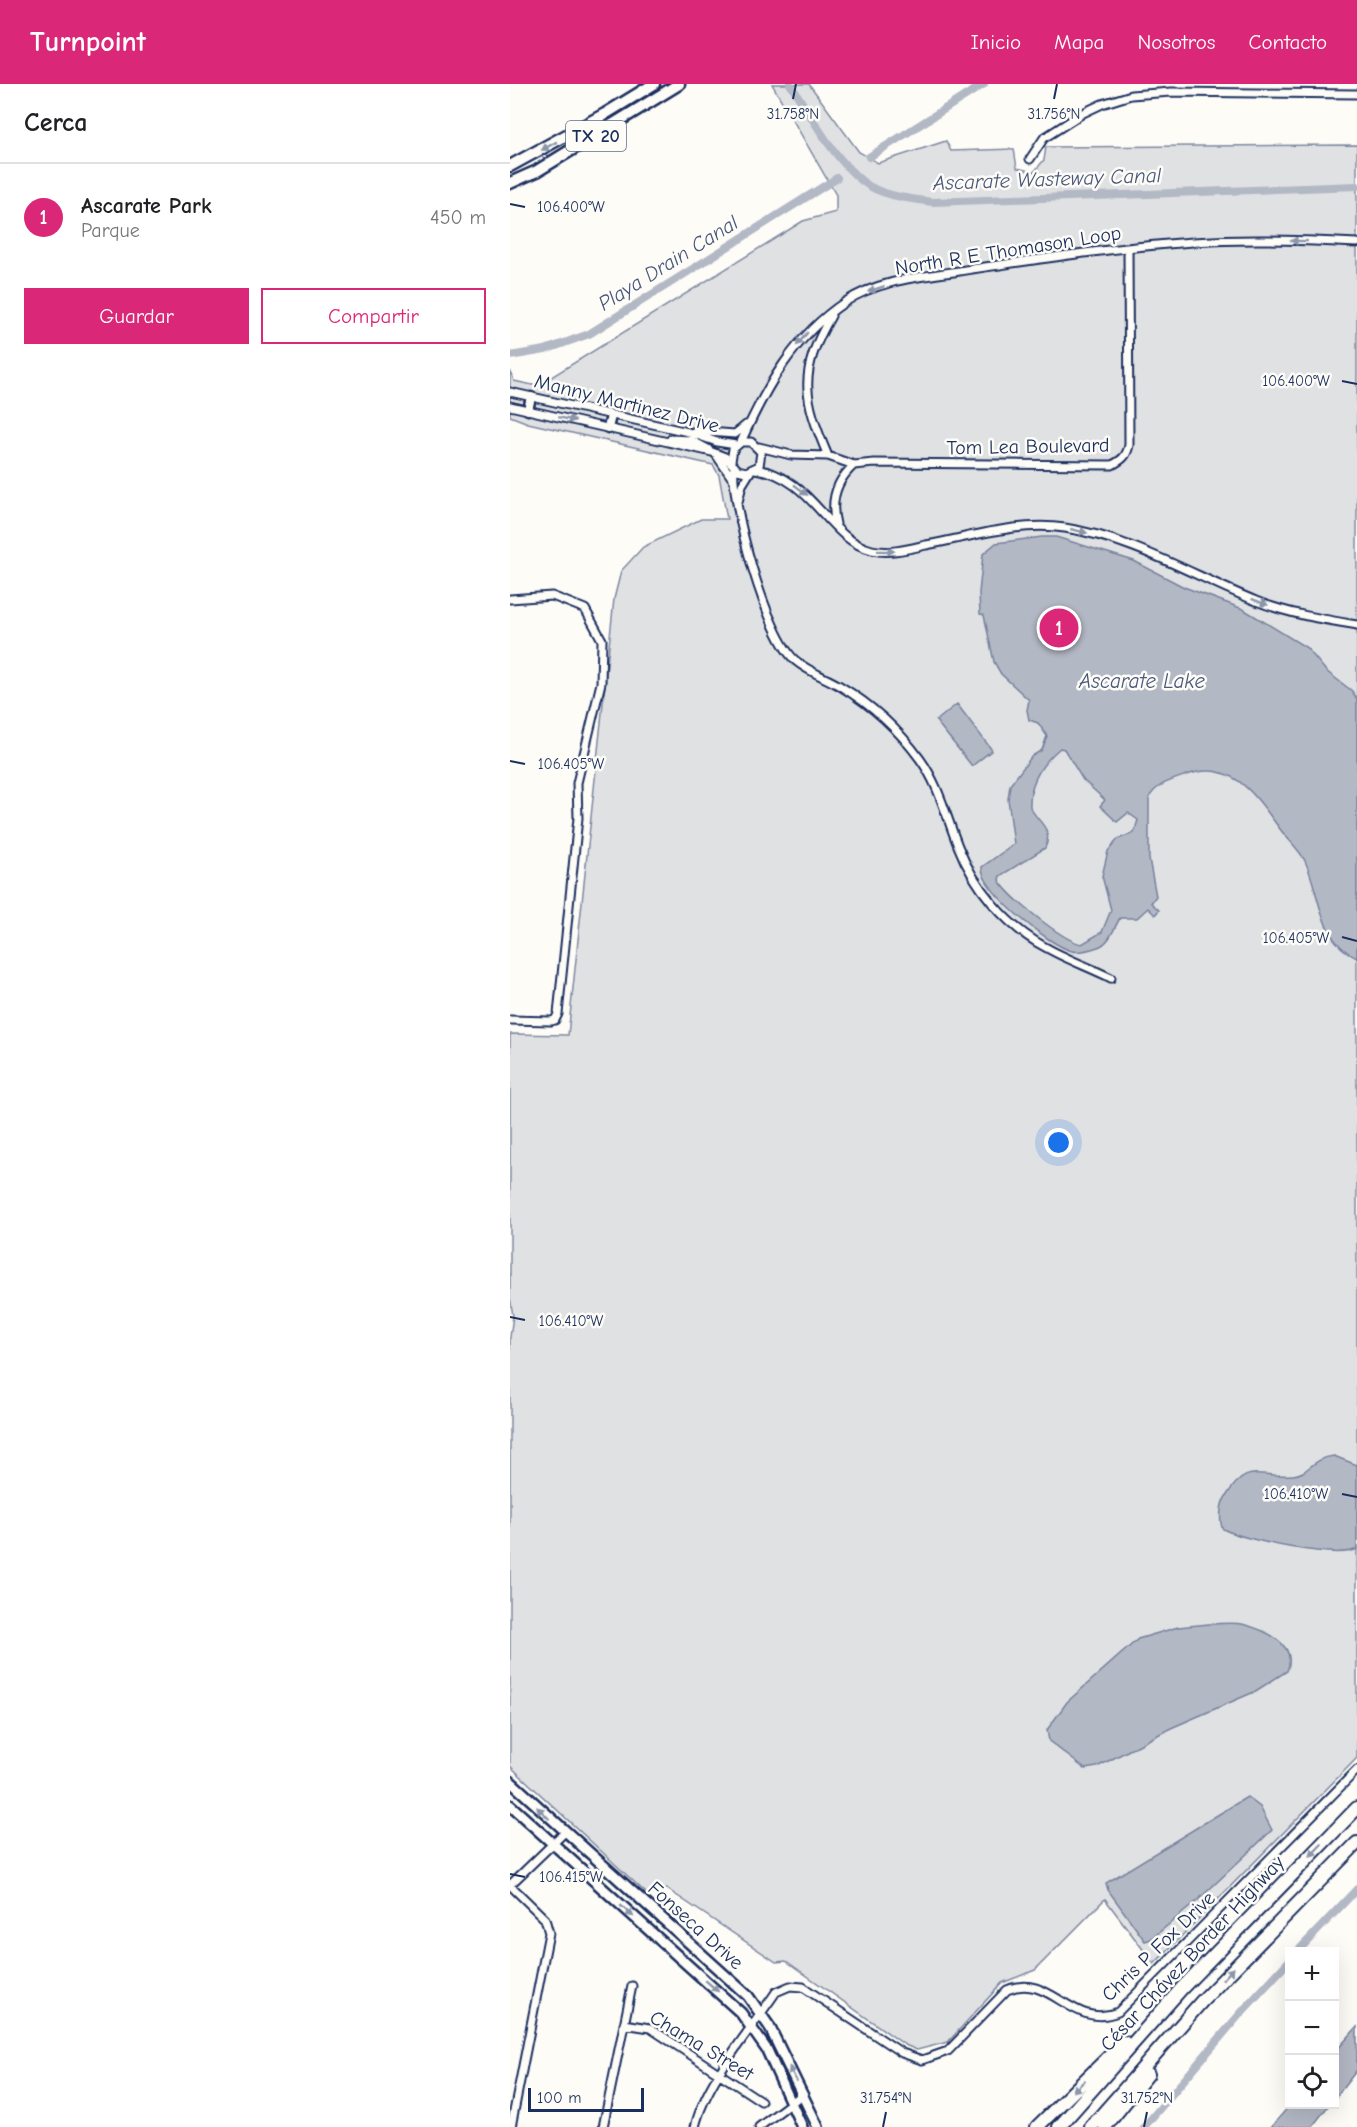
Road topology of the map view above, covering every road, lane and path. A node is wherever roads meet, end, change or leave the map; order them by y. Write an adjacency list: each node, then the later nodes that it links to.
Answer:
1 (654, 84): 9 (main road, TX 20, one-way to 9)
2 (679, 84): 10 (main road, TX 20)
3 (1179, 84): 5 (street)
4 (1276, 84): 6 (street)
5 (1180, 92): 6 (street); 8 (street)
6 (1277, 93): 7 (street)
7 (1357, 94)
8 (1030, 159)
9 (510, 166)
10 (510, 183)
11 (1357, 243): 12 (street, North R E Thomason Loop, one-way to 12)
12 (1128, 248): 13 (street, North R E Thomason Loop, one-way to 13); 27 (street, Tom Lea Boulevard)
13 (834, 311): 18 (street, North R E Thomason Loop, one-way to 18); 25 (street)
14 (510, 392): 15 (street, Manny Martinez Drive)
15 (531, 397): 17 (street); 19 (street, Manny Martinez Drive)
16 (510, 406): 17 (street, Manny Martinez Drive)
17 (528, 410): 20 (street, Manny Martinez Drive, one-way to 20)
18 (752, 415): 21 (street); 22 (street, North R E Thomason Loop)
19 (611, 416): 20 (street); 21 (street, Manny Martinez Drive)
20 (608, 428): 24 (street, Manny Martinez Drive)
21 (688, 432): 22 (street, Manny Martinez Drive)
22 (738, 444): 23 (street); 26 (street)
23 (759, 447): 25 (street, Tom Lea Boulevard); 28 (street)
24 (712, 452): 26 (street, Manny Martinez Drive); 29 (street)
25 (828, 456): 27 (street, Tom Lea Boulevard)
26 (733, 464): 28 (street); 29 (street)
27 (854, 465): 31 (street)
28 (753, 471): 30 (street); 31 (street, one-way to 31)
29 (732, 478): 30 (street)
30 (737, 505): 34 (street)
31 (837, 525): 33 (street, one-way to 33)
32 (510, 599): 35 (street)
33 (1357, 625)
34 (1111, 978)
35 (510, 1020)
36 (1357, 1770): 47 (street, Chris P Fox Drive)
37 (510, 1781): 40 (main road, Fonseca Drive, one-way to 37)
38 (510, 1805): 42 (main road, Fonseca Drive)
39 (1357, 1808): 45 (highway, César Chávez Border Highway, one-way to 45)
40 (564, 1833): 42 (street); 47 (main road, Fonseca Drive)
41 (1357, 1843): 46 (highway, César Chávez Border Highway, one-way to 41)
42 (552, 1844): 43 (street); 49 (main road, Fonseca Drive, one-way to 49)
43 (510, 1885): 54 (street)
44 (632, 1986): 48 (street)
45 (1182, 1988): 60 (highway, one-way to 60); 61 (highway, César Chávez Border Highway)
46 (1202, 2001): 62 (highway, César Chávez Border Highway); 63 (highway)
47 (761, 2014): 49 (street, Chris P Fox Drive); 51 (main road, Fonseca Drive, one-way to 47)
48 (624, 2024): 50 (street, Chama Street); 55 (street)
49 (753, 2026): 50 (street, Chris P Fox Drive); 53 (main road, Fonseca Drive)
50 (720, 2074): 52 (street, Chama Street); 56 (street, Chris P Fox Drive)
51 (803, 2094): 53 (street); 59 (main road, Fonseca Drive)
52 (761, 2101)
53 (791, 2101): 57 (street); 58 (main road, Fonseca Drive)
54 (511, 2127)
55 (603, 2127)
56 (695, 2127)
57 (759, 2127)
58 (802, 2127)
59 (819, 2127)
60 (1037, 2127)
61 (1059, 2127)
62 (1091, 2127)
63 (1105, 2127)

